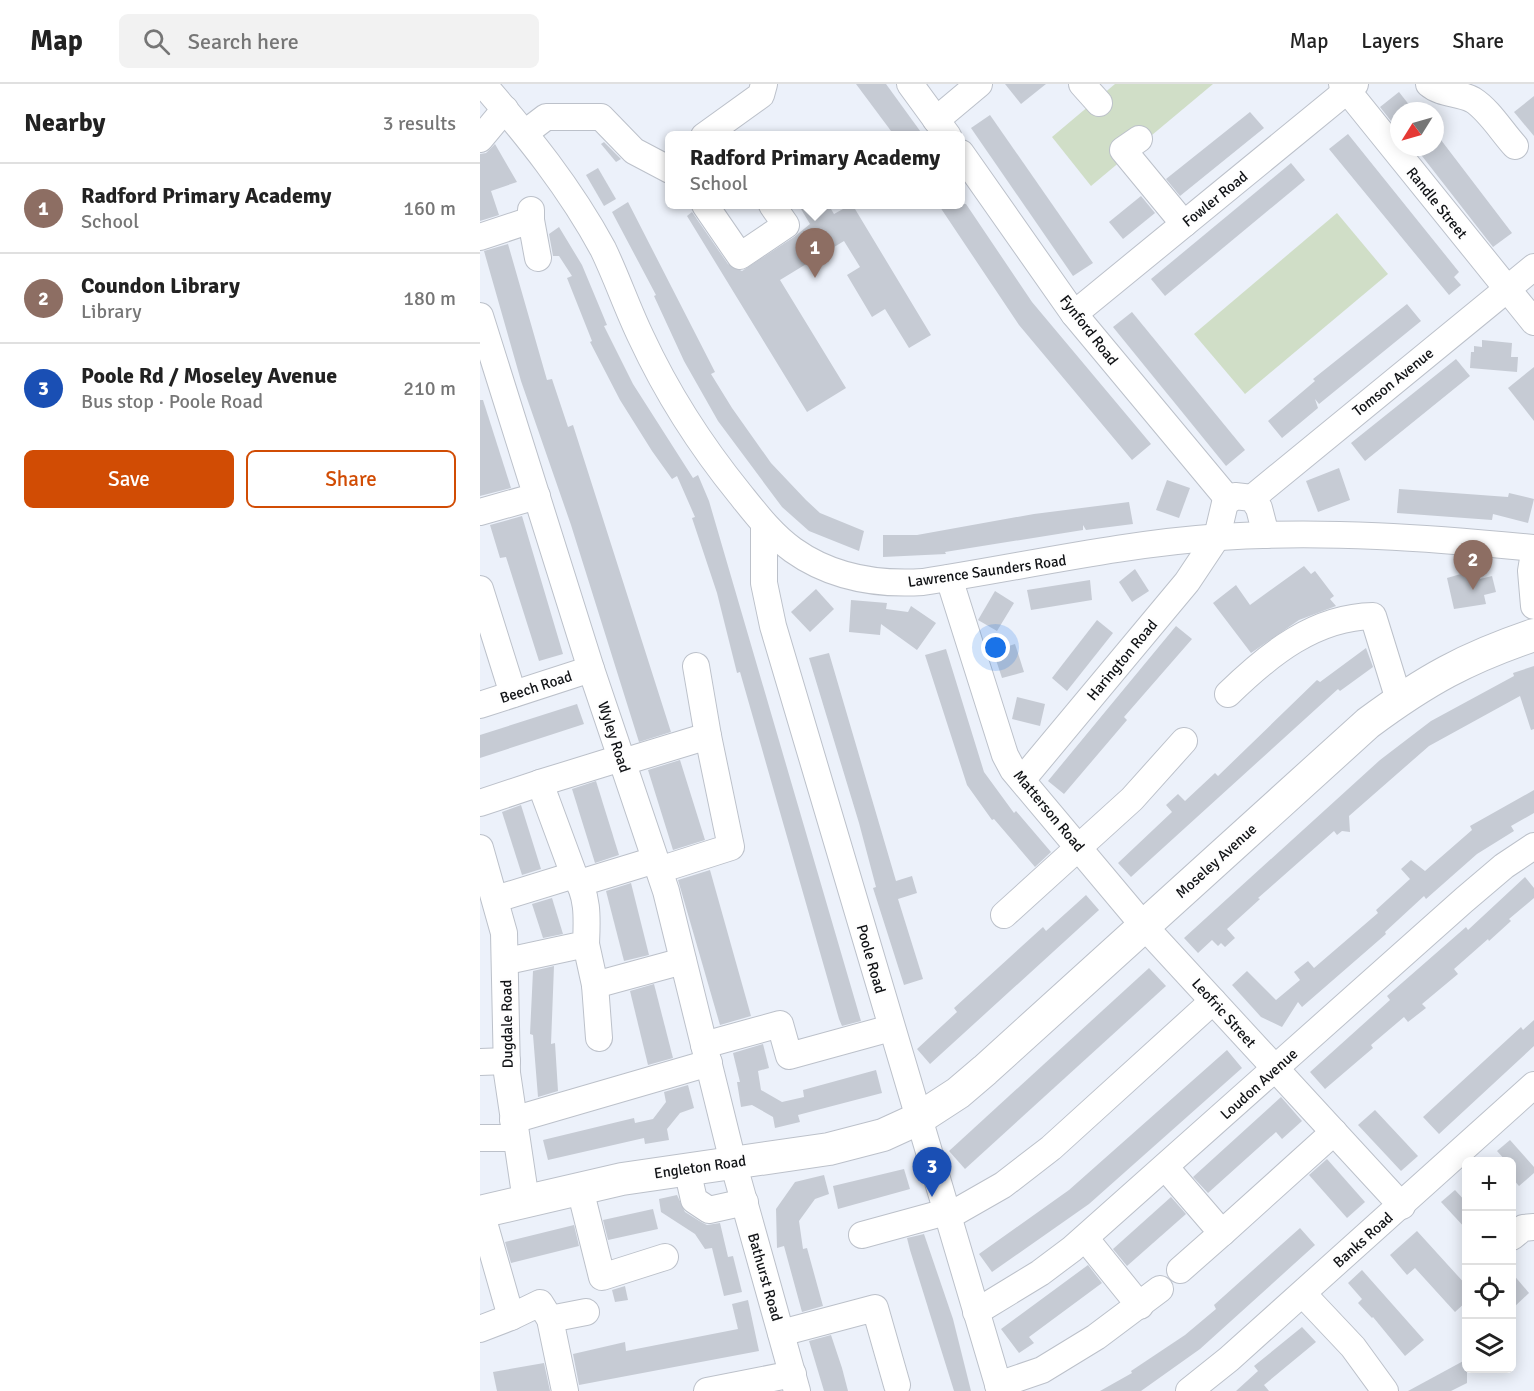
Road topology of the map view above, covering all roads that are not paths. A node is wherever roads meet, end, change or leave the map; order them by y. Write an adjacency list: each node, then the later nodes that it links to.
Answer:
1 (483, 84): 9 (street, Lawrence Saunders Road)
2 (764, 84): 11 (street)
3 (910, 84): 10 (street)
4 (980, 84): 10 (street)
5 (1082, 84): 8 (street)
6 (1429, 84): 15 (street)
7 (1348, 86): 20 (street, Fowler Road); 24 (street, Randle Street)
8 (1099, 103)
9 (505, 109): 12 (street, Lawrence Saunders Road); 13 (street)
10 (942, 128)
11 (710, 131)
12 (525, 133): 17 (street); 31 (street, Lawrence Saunders Road)
13 (480, 139)
14 (1138, 139): 20 (street)
15 (1515, 146)
16 (965, 160): 25 (street, Fynford Road)
17 (663, 161)
18 (708, 209): 19 (street)
19 (775, 209)
20 (1184, 224): 25 (street, Fowler Road)
21 (480, 237): 22 (street)
22 (538, 258)
23 (1534, 267): 24 (street, Tomson Avenue)
24 (1507, 289): 26 (street, Randle Street); 29 (street, Tomson Avenue)
25 (1074, 314): 29 (street, Fynford Road)
26 (1534, 322)
27 (482, 327): 28 (street, Wyley Road)
28 (537, 496): 30 (street); 40 (street, Wyley Road)
29 (1240, 499): 32 (street, Fynford Road); 33 (street)
30 (480, 512)
31 (764, 524): 35 (street, Lawrence Saunders Road); 64 (street, Poole Road)
32 (1266, 535): 33 (street, Lawrence Saunders Road); 34 (street, Lawrence Saunders Road)
33 (1217, 537): 35 (street, Lawrence Saunders Road); 48 (street, Harington Road)
34 (1534, 551): 37 (street)
35 (949, 578): 48 (street, Matterson Road)
36 (480, 589): 41 (street)
37 (1534, 606)
38 (1534, 635): 43 (main road, Moseley Avenue)
39 (696, 666): 45 (street)
40 (591, 669): 41 (street, Beech Road); 47 (street, Wyley Road)
41 (513, 694): 44 (street, Beech Road)
42 (1228, 694): 43 (street)
43 (1399, 700): 58 (main road, Moseley Avenue)
44 (480, 705)
45 (708, 736): 47 (street); 54 (street)
46 (1185, 741): 53 (street)
47 (622, 760): 49 (street); 54 (street, Wyley Road)
48 (1022, 780): 53 (street, Matterson Road)
49 (540, 783): 50 (street); 55 (street)
50 (480, 803)
51 (1534, 846): 69 (street, Loudon Avenue)
52 (480, 848): 56 (street, Dugdale Road)
53 (1079, 848): 57 (street); 58 (street, Matterson Road)
54 (657, 865): 55 (street); 61 (street, Wyley Road)
55 (577, 879): 56 (street); 59 (street)
56 (496, 899): 60 (street, Dugdale Road)
57 (1004, 915)
58 (1144, 926): 63 (street, Leofric Street); 71 (main road, Moseley Avenue)
59 (586, 944): 60 (street); 62 (street)
60 (507, 961): 67 (street, Dugdale Road)
61 (683, 961): 62 (street); 66 (street, Wyley Road)
62 (595, 985): 65 (street)
63 (1213, 1001): 69 (street, Leofric Street); 85 (street)
64 (891, 1028): 66 (street); 71 (street, Poole Road)
65 (599, 1038)
66 (706, 1054): 72 (street); 77 (street, Wyley Road)
67 (507, 1061): 68 (street); 72 (street, Dugdale Road)
68 (480, 1062)
69 (1276, 1070): 73 (street, Leofric Street); 78 (street, Loudon Avenue)
70 (1534, 1086): 75 (street, Banks Road)
71 (918, 1119): 77 (main road, Engleton Road); 85 (street, Poole Road)
72 (514, 1129): 74 (street); 81 (street, Dugdale Road)
73 (1334, 1132): 83 (street, Leofric Street); 86 (street)
74 (480, 1138)
75 (1465, 1157)
76 (1462, 1160): 83 (street, Banks Road)
77 (734, 1162): 79 (main road, Engleton Road); 82 (street, Bathurst Road)
78 (1166, 1168): 86 (street); 88 (street, Loudon Avenue)
79 (687, 1169): 80 (main road, Engleton Road); 82 (street)
80 (580, 1189): 81 (main road, Engleton Road); 89 (street)
81 (526, 1201): 84 (main road, Engleton Road)
82 (744, 1202): 99 (street, Bathurst Road)
83 (1402, 1206): 92 (street, Banks Road)
84 (481, 1212): 96 (street)
85 (947, 1214): 87 (street); 95 (street, Poole Road)
86 (1222, 1233): 90 (street)
87 (862, 1235)
88 (1085, 1238): 93 (street); 95 (street, Loudon Avenue)
89 (665, 1257)
90 (1180, 1270)
91 (1160, 1289): 93 (street)
92 (1303, 1294): 105 (street, Banks Road); 106 (street)
93 (1140, 1306): 102 (street)
94 (586, 1312): 97 (street)
95 (976, 1312): 102 (street, Poole Road)
96 (511, 1317): 97 (street); 98 (street)
97 (550, 1319): 103 (street)
98 (480, 1329)
99 (781, 1333): 100 (street, Bathurst Road); 101 (street)
100 (795, 1383): 104 (street)
101 (897, 1385)
102 (999, 1388)
103 (565, 1391)
104 (707, 1391)
105 (1189, 1391)
106 (1385, 1391)

